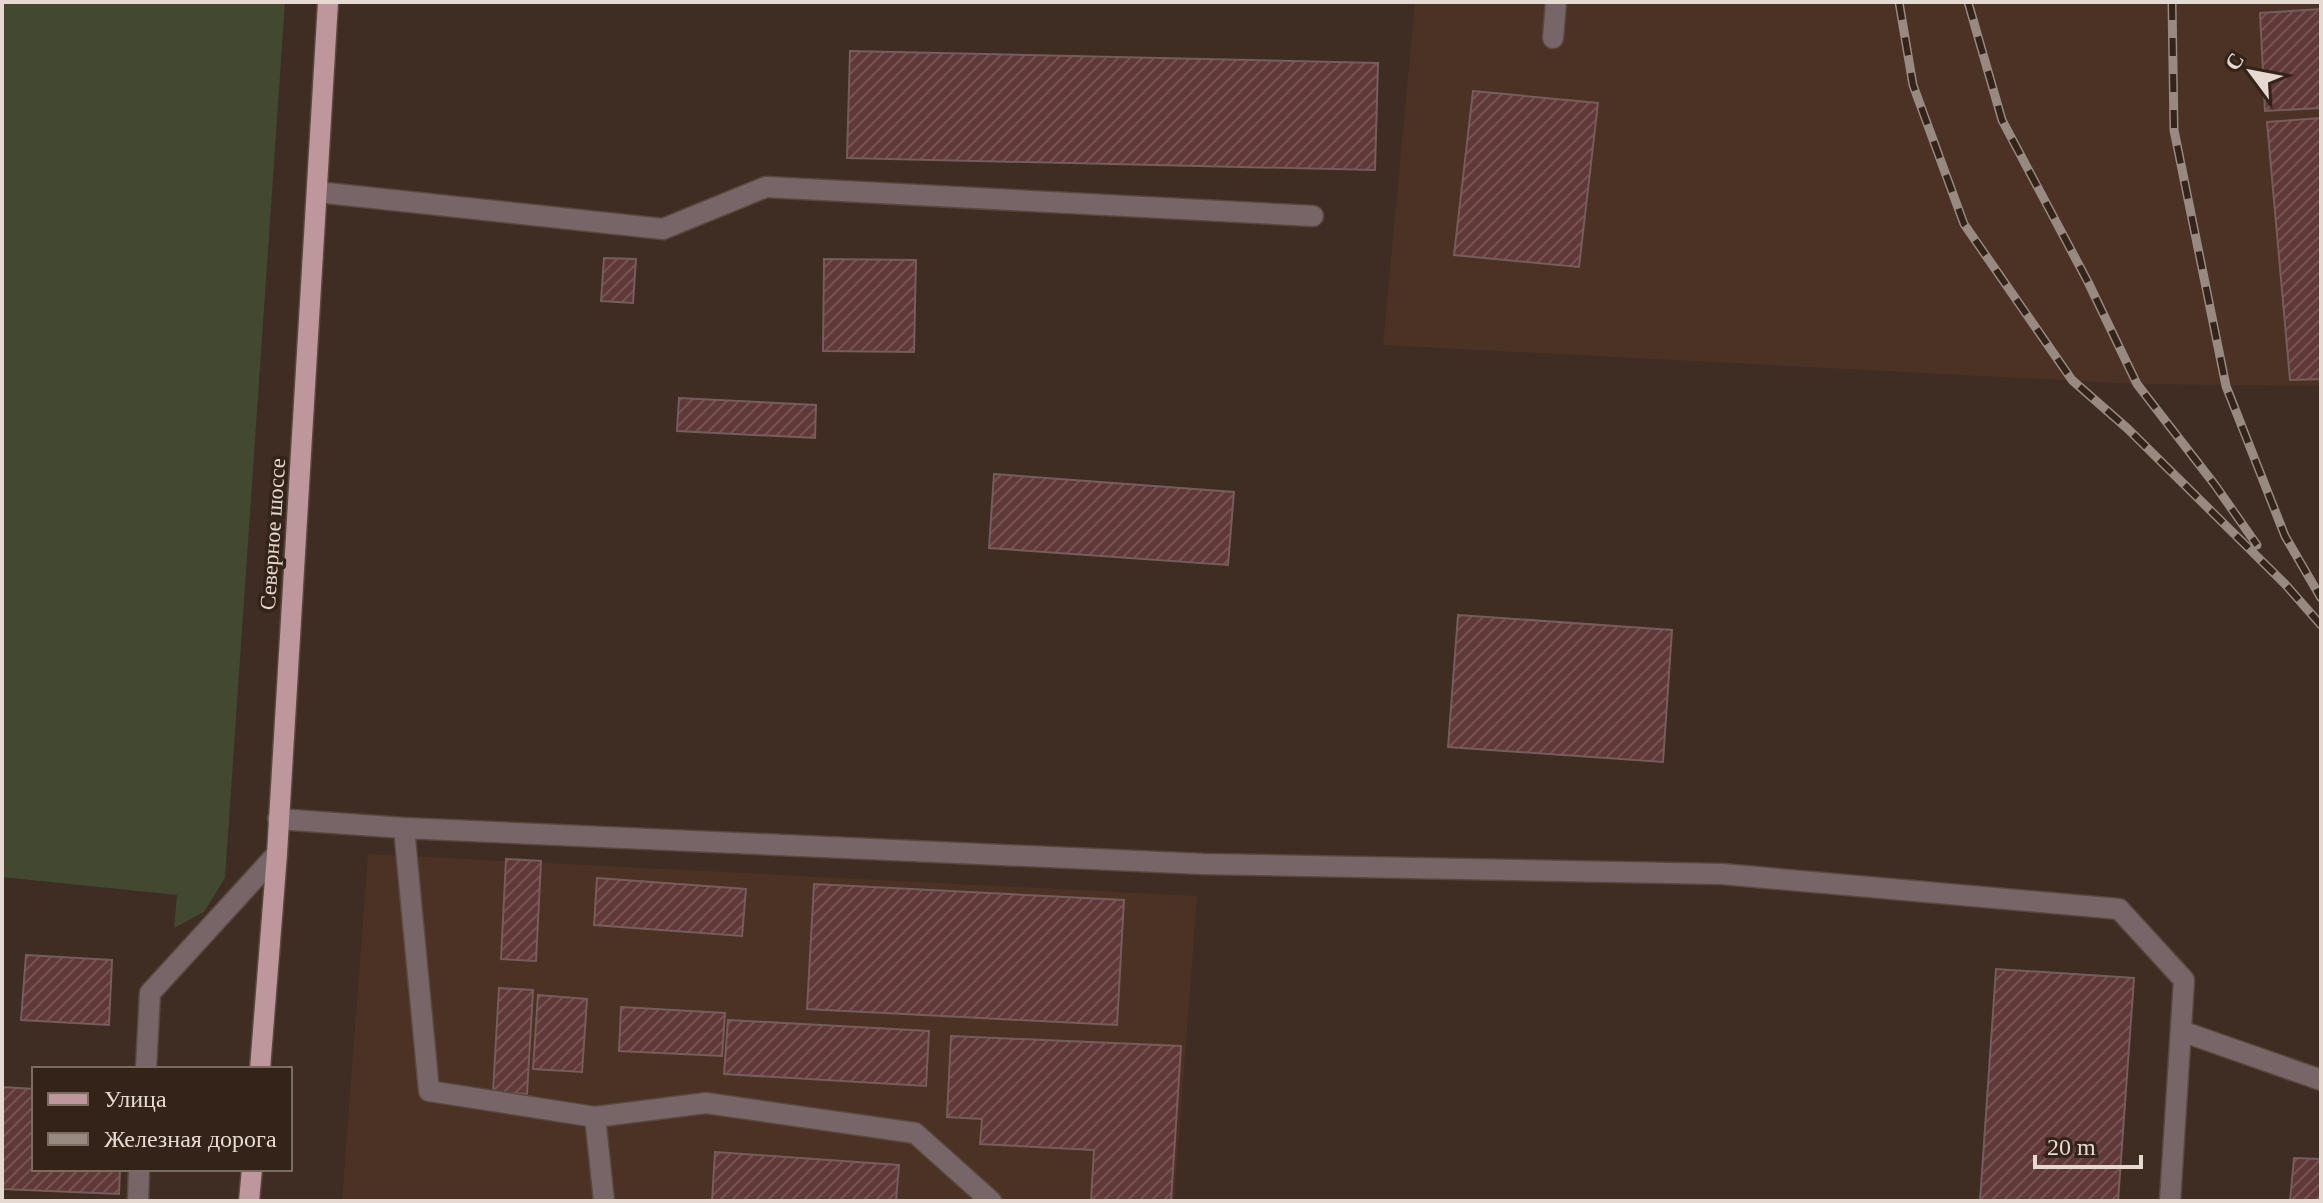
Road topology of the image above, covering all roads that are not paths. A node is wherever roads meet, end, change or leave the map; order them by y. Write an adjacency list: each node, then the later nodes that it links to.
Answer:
1 (328, 2): 4 (main road, Северное шоссе)
2 (1556, 2): 3 (lane)
3 (1553, 38)
4 (317, 192): 5 (lane); 6 (main road, Северное шоссе)
5 (1313, 216)
6 (278, 819): 7 (lane); 8 (main road, Северное шоссе)
7 (404, 828): 9 (lane); 13 (lane)
8 (277, 854): 10 (lane); 11 (main road, Северное шоссе)
9 (2181, 1031): 12 (lane); 20 (lane)
10 (146, 1067)
11 (260, 1067)
12 (2321, 1080)
13 (595, 1117): 18 (lane); 19 (lane)
14 (139, 1171): 16 (lane)
15 (252, 1171): 17 (main road)
16 (138, 1201)
17 (249, 1201)
18 (604, 1201)
19 (991, 1201)
20 (2170, 1201)

